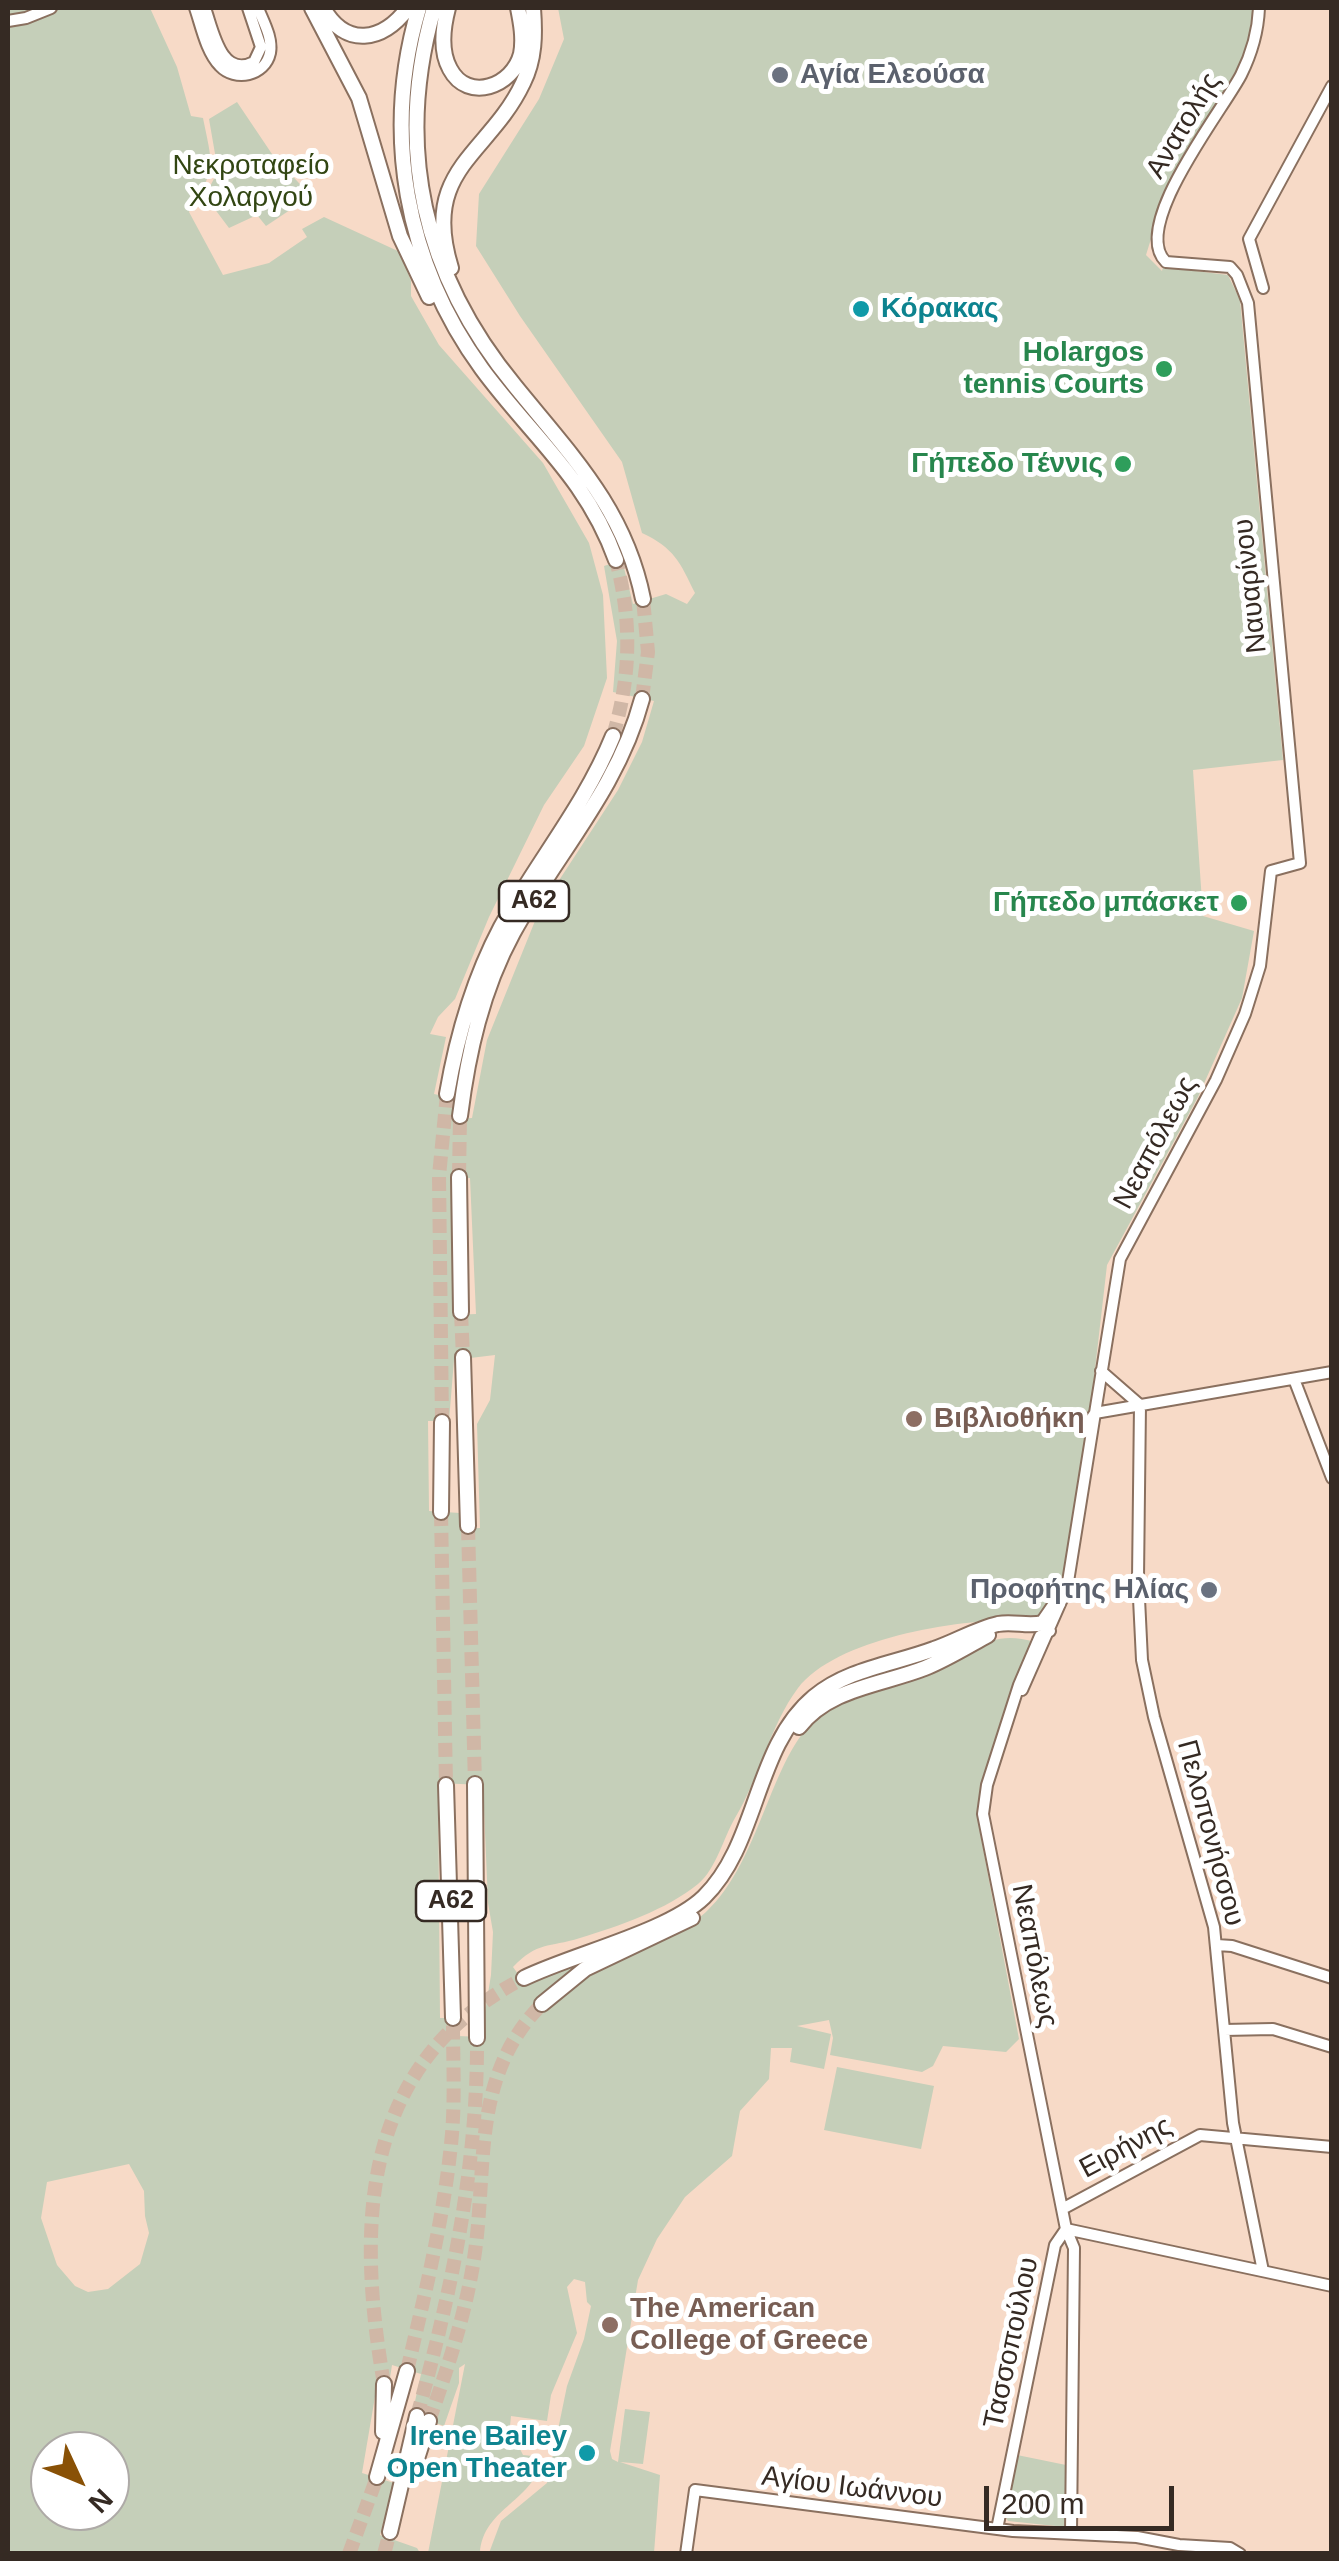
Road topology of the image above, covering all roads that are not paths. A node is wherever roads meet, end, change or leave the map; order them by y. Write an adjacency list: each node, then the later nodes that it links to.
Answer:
1 (51, 8): 15 (street)
2 (195, 8): 5 (street)
3 (205, 8): 4 (street)
4 (248, 8)
5 (258, 8)
6 (312, 8): 20 (highway)
7 (323, 8): 8 (highway)
8 (408, 8)
9 (419, 8): 20 (highway)
10 (434, 8): 19 (highway)
11 (448, 8): 12 (highway)
12 (518, 8)
13 (533, 8): 19 (highway)
14 (1259, 8): 17 (street, Ανατολής)
15 (8, 21)
16 (1332, 86): 18 (street)
17 (1230, 268): 18 (street, Ναυαρίνου)
18 (1248, 303): 25 (street, Ναυαρίνου)
19 (473, 330): 22 (highway)
20 (482, 369): 21 (highway)
21 (616, 560)
22 (643, 599)
23 (642, 698): 27 (highway, Α62)
24 (614, 736): 26 (highway, Α62)
25 (1261, 958): 31 (street, Νεαπόλεως)
26 (447, 1094)
27 (460, 1116)
28 (459, 1177): 29 (highway)
29 (462, 1312)
30 (464, 1358): 41 (highway)
31 (1101, 1370): 34 (street); 36 (street, Νεαπόλεως)
32 (1332, 1372): 33 (street)
33 (1294, 1379): 34 (street); 39 (street)
34 (1140, 1405): 35 (street); 38 (street, Πελοπονήσσου)
35 (1118, 1409): 36 (street); 38 (street)
36 (1095, 1413): 42 (street, Νεαπόλεως)
37 (442, 1422): 40 (highway)
38 (1140, 1427): 46 (street, Πελοπονήσσου)
39 (1332, 1478)
40 (441, 1512)
41 (468, 1526)
42 (1067, 1588): 43 (highway)
43 (1040, 1631): 47 (highway); 49 (highway); 56 (street, Νεαπόλεως)
44 (446, 1784): 50 (highway, Α62)
45 (475, 1784): 52 (highway, Α62)
46 (1217, 1945): 48 (street); 51 (street, Πελοπονήσσου)
47 (524, 1978)
48 (1332, 1978)
49 (542, 2004)
50 (453, 2018)
51 (1224, 2030): 53 (street); 54 (street, Πελοπονήσσου)
52 (477, 2038)
53 (1332, 2047)
54 (1236, 2137): 55 (street, Ειρήνης); 56 (street, Ειρήνης); 58 (street, Πελοπονήσσου)
55 (1332, 2147)
56 (1064, 2208): 57 (street, Νεαπόλεως)
57 (1066, 2229): 58 (street); 63 (street, Τασσοπούλου); 65 (street, Νεαπόλεως)
58 (1263, 2271): 59 (street)
59 (1332, 2286)
60 (407, 2372): 61 (highway)
61 (384, 2384)
62 (423, 2419): 64 (highway)
63 (997, 2529): 65 (street, Αγίου Ιωάννου); 66 (street, Αγίου Ιωάννου)
64 (390, 2532)
65 (1071, 2532): 67 (street, Αγίου Ιωάννου)
66 (686, 2554)
67 (1240, 2554)

